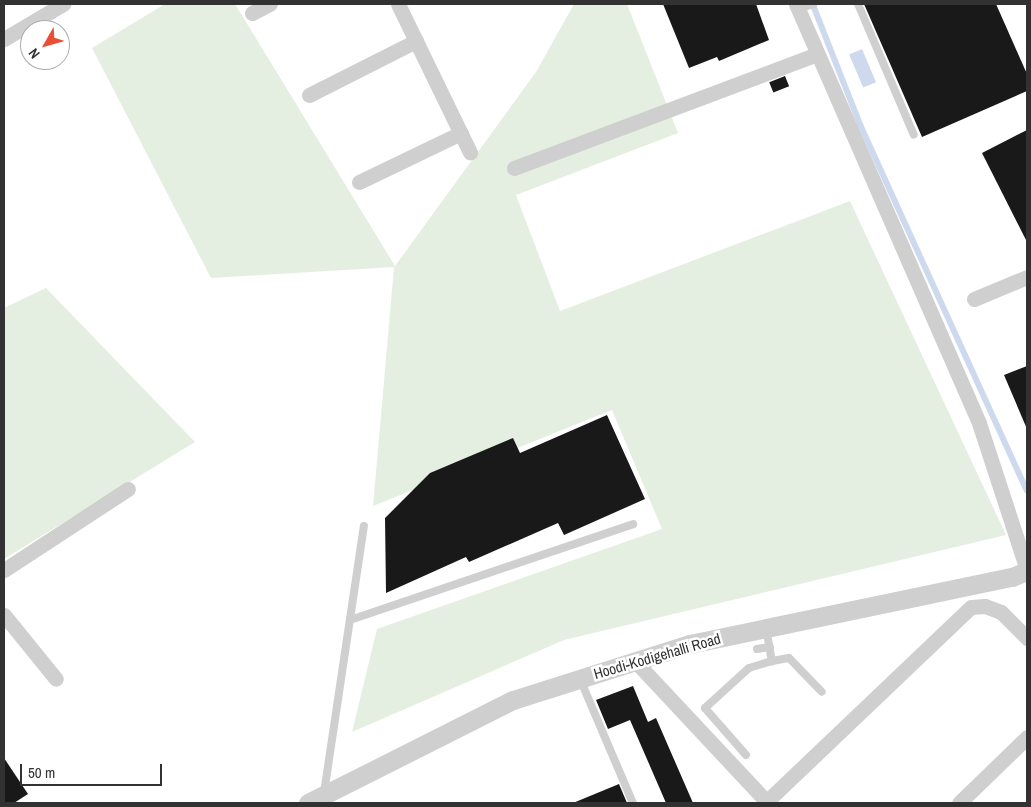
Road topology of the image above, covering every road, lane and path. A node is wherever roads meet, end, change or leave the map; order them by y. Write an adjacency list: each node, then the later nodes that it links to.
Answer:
1 (63, 4): 8 (street)
2 (270, 4): 7 (street)
3 (398, 4): 9 (street)
4 (813, 4): 6 (lane)
5 (858, 4): 13 (lane)
6 (800, 7): 10 (street)
7 (252, 13)
8 (4, 39)
9 (416, 41): 11 (street); 12 (street)
10 (817, 54): 15 (street); 23 (street)
11 (309, 95)
12 (461, 132): 14 (street); 16 (street)
13 (914, 135)
14 (470, 152)
15 (514, 168)
16 (359, 182)
17 (1027, 278): 18 (street)
18 (974, 300)
19 (128, 489): 22 (street)
20 (633, 524): 25 (lane)
21 (364, 526): 25 (lane)
22 (4, 570)
23 (1027, 571): 26 (street, Hoodi-Kodigehalli Road)
24 (4, 615): 32 (street)
25 (350, 620): 37 (lane)
26 (766, 628): 28 (lane); 30 (street, Hoodi-Kodigehalli Road)
27 (1027, 638): 40 (street)
28 (770, 647): 29 (lane); 31 (lane)
29 (757, 649)
30 (635, 661): 33 (street, Hoodi-Kodigehalli Road); 40 (street)
31 (772, 661): 34 (lane); 36 (lane)
32 (56, 679)
33 (580, 679): 37 (street, Hoodi-Kodigehalli Road); 39 (lane)
34 (822, 692)
35 (1027, 737): 41 (street)
36 (746, 755)
37 (326, 798): 38 (street, Hoodi-Kodigehalli Road)
38 (308, 803)
39 (633, 803)
40 (767, 803)
41 (959, 803)

